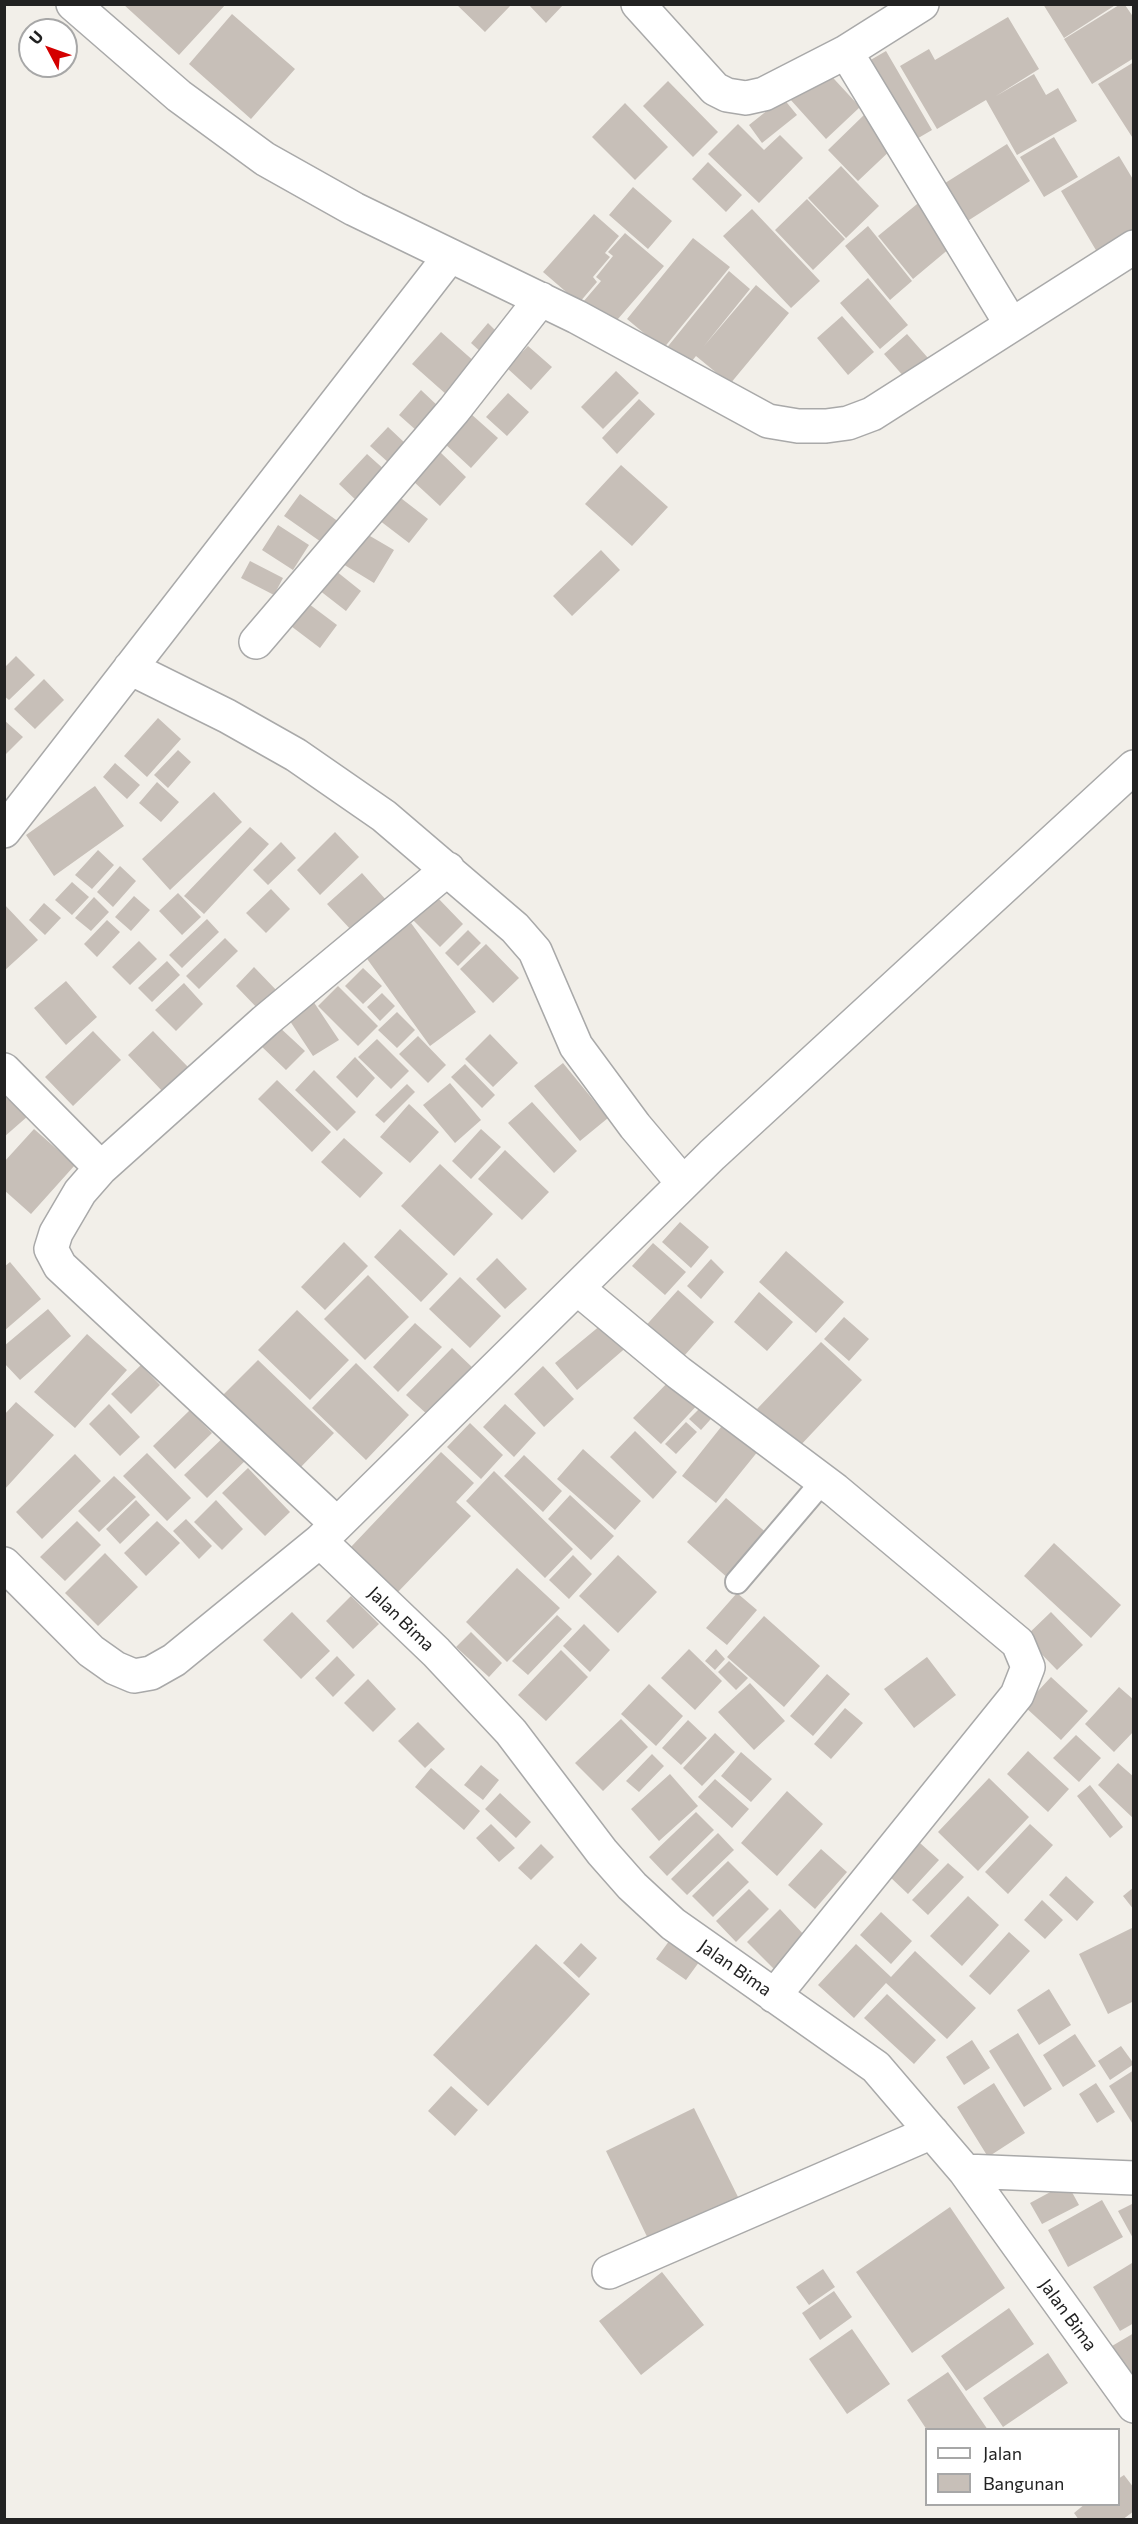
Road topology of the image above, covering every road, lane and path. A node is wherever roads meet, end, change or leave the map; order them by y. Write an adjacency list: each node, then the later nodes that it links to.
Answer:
1 (73, 4): 6 (street)
2 (638, 4): 4 (street)
3 (922, 4): 4 (street)
4 (846, 51): 8 (street)
5 (1134, 248): 8 (street)
6 (450, 256): 7 (street); 10 (street)
7 (541, 299): 8 (street); 9 (street)
8 (1011, 324)
9 (256, 642)
10 (130, 668): 12 (street); 13 (street)
11 (1134, 767): 16 (street)
12 (4, 831)
13 (448, 869): 15 (street, Jalan Bima); 16 (street)
14 (4, 1070): 15 (street)
15 (101, 1168): 19 (street, Jalan Bima)
16 (683, 1183): 17 (street)
17 (576, 1288): 18 (street); 19 (street)
18 (823, 1481): 21 (lane); 22 (street)
19 (329, 1532): 20 (street); 22 (street, Jalan Bima)
20 (4, 1564)
21 (737, 1582)
22 (774, 1996): 23 (street, Jalan Bima)
23 (932, 2132): 24 (street, Jalan Bima); 26 (street)
24 (965, 2170): 25 (street); 27 (street, Jalan Bima)
25 (1134, 2178)
26 (609, 2272)
27 (1134, 2406)

